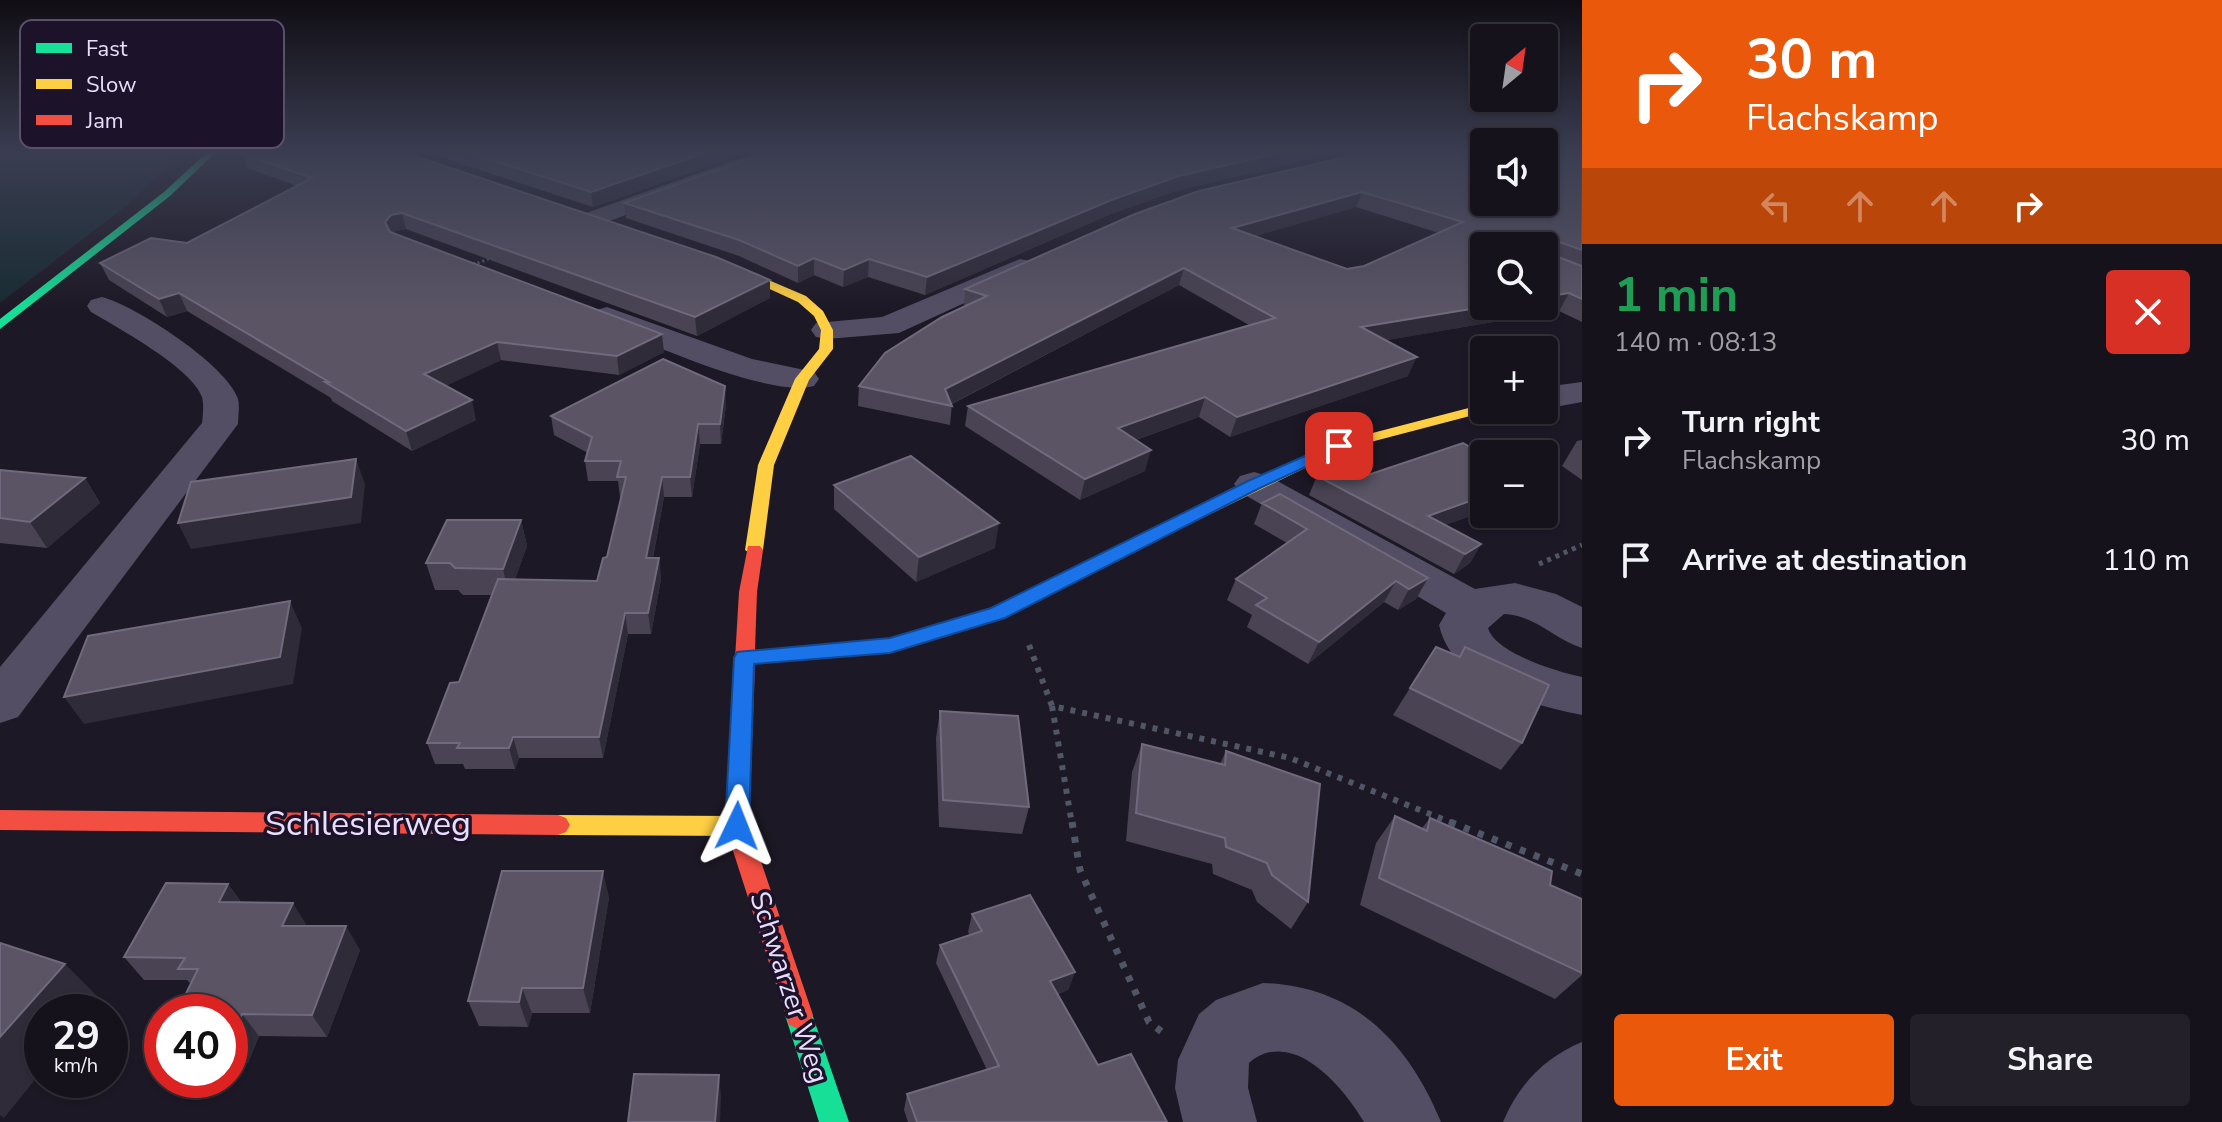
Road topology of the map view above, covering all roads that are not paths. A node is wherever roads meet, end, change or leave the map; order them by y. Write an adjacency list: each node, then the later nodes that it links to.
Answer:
1 (153, 205): 9 (street)
2 (619, 205): 3 (street)
3 (588, 216): 4 (street)
4 (624, 228)
5 (1048, 254): 10 (street)
6 (698, 255): 10 (street)
7 (576, 304): 11 (street)
8 (102, 306): 20 (street)
9 (0, 325)
10 (827, 330): 11 (street, Schwarzer Weg)
11 (802, 379): 18 (street, Schwarzer Weg)
12 (1582, 392): 13 (street)
13 (1558, 396)
14 (1470, 412): 15 (street)
15 (1254, 484): 16 (street); 18 (street)
16 (1476, 610): 17 (street); 19 (street)
17 (1582, 631)
18 (744, 658): 22 (street, Schwarzer Weg)
19 (1582, 696)
20 (0, 703)
21 (0, 820): 22 (street, Schlesierweg)
22 (737, 826): 25 (street, Schwarzer Weg)
23 (1582, 1078): 27 (street)
24 (1215, 1096): 26 (street)
25 (834, 1122)
26 (1404, 1122)
27 (1540, 1122)

